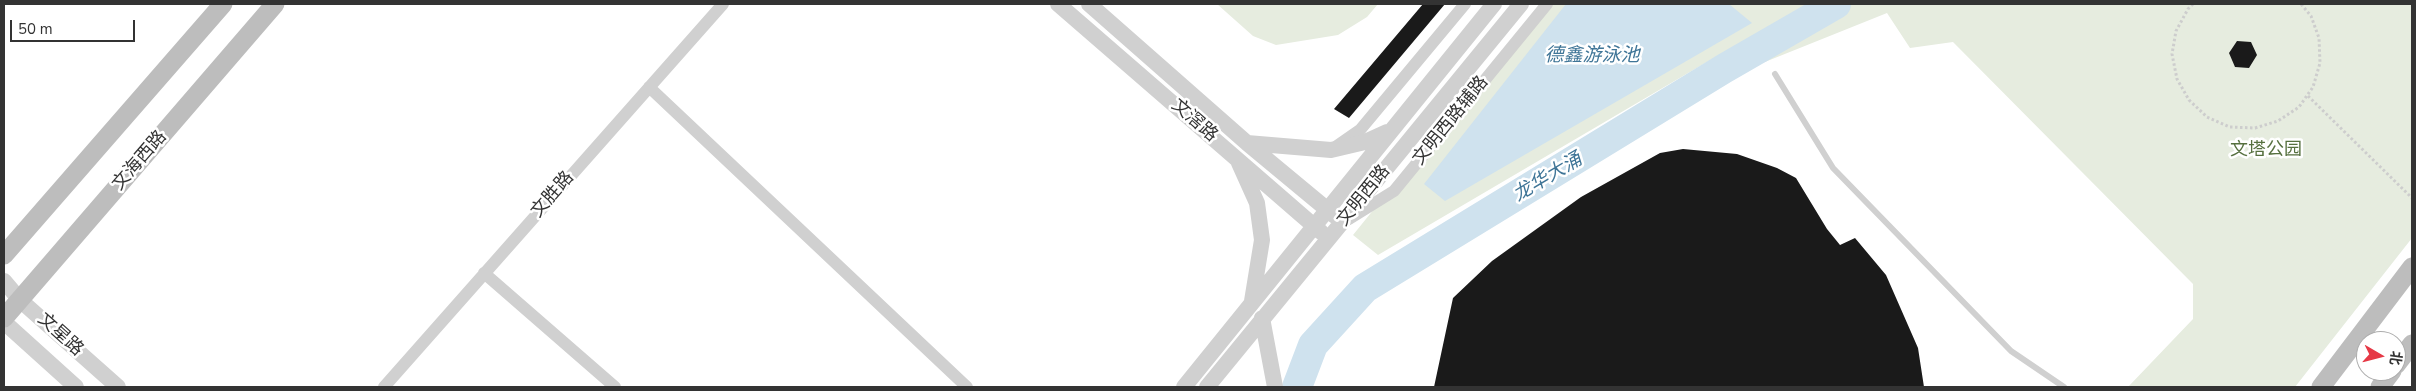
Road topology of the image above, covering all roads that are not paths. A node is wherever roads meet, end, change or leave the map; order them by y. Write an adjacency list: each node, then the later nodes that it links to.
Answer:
1 (223, 4): 20 (main road)
2 (275, 4): 24 (main road, 文海西路)
3 (723, 4): 11 (street, 文胜路)
4 (1058, 4): 15 (street, 文滘路)
5 (1089, 4): 13 (street, 文滘路)
6 (1465, 4): 14 (street)
7 (1494, 4): 12 (street, 文明西路)
8 (1521, 4): 17 (street, 文明西路)
9 (1546, 4): 17 (street, 文明西路辅路)
10 (1775, 74): 36 (lane)
11 (649, 87): 22 (street, 文胜路); 33 (street)
12 (1391, 130): 14 (street); 16 (street, 文明西路)
13 (1247, 143): 14 (street); 16 (street, 文滘路)
14 (1331, 150)
15 (1238, 159): 18 (street, 文滘路); 25 (street)
16 (1327, 209): 17 (street, 文滘路); 18 (street, 文明西路)
17 (1342, 223): 19 (street, 文明西路)
18 (1314, 226): 19 (street, 文滘路); 25 (street, 文明西路)
19 (1328, 240): 26 (street, 文明西路)
20 (4, 255)
21 (2412, 267): 37 (main road)
22 (484, 273): 31 (street, 文胜路); 32 (street)
23 (4, 281): 24 (street, 文星路)
24 (20, 300): 27 (main road, 文海西路); 30 (street, 文星路)
25 (1251, 303): 34 (street, 文明西路)
26 (1262, 318): 28 (street); 35 (street, 文明西路)
27 (4, 320): 29 (street, 文星路)
28 (1274, 384)
29 (76, 387)
30 (118, 387)
31 (384, 387)
32 (615, 387)
33 (967, 387)
34 (1184, 387)
35 (1207, 387)
36 (2064, 387)
37 (2321, 387)

